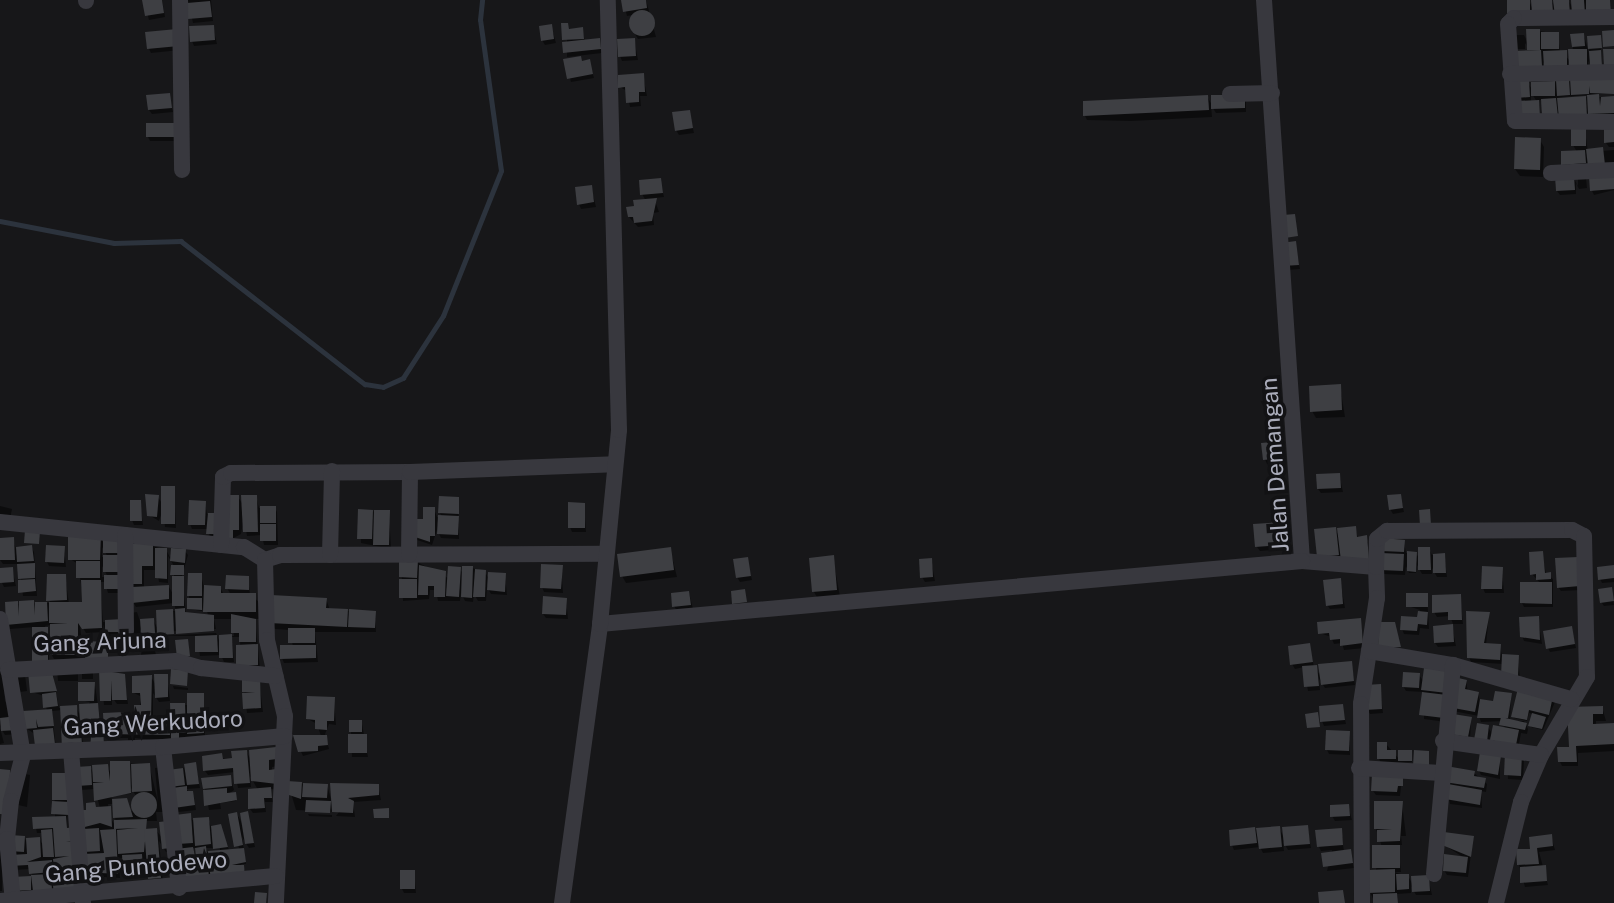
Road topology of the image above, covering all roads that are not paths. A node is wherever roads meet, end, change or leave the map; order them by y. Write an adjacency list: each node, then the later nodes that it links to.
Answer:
1 (180, 0): 10 (street)
2 (608, 0): 13 (street)
3 (1264, 0): 7 (street, Jalan Demangan)
4 (1614, 17): 6 (street)
5 (1614, 72): 6 (street)
6 (1510, 74): 9 (street)
7 (1272, 93): 8 (street); 23 (street, Jalan Demangan)
8 (1230, 94)
9 (1614, 122)
10 (182, 170)
11 (1614, 170): 12 (street)
12 (1551, 173)
13 (614, 464): 15 (street); 19 (street)
14 (332, 471): 15 (street); 18 (street); 20 (street)
15 (410, 472): 21 (street)
16 (0, 522): 17 (street)
17 (125, 535): 18 (street); 27 (street)
18 (221, 545): 22 (street)
19 (605, 554): 21 (street); 26 (street)
20 (330, 555): 21 (street); 22 (street)
21 (409, 555)
22 (265, 559): 31 (street)
23 (1302, 561): 24 (street, Jalan Demangan); 26 (street)
24 (1376, 568): 28 (street); 32 (street)
25 (0, 619): 30 (street)
26 (600, 624): 48 (street)
27 (126, 631)
28 (1369, 651): 29 (street); 40 (street)
29 (1453, 665): 32 (street); 34 (street)
30 (8, 670): 31 (street, Gang Arjuna); 38 (street)
31 (276, 676): 33 (street)
32 (1572, 699): 39 (street)
33 (285, 736): 35 (street, Gang Werkudoro); 43 (street)
34 (1443, 741): 39 (street); 41 (street)
35 (163, 747): 36 (street, Gang Werkudoro); 44 (street)
36 (71, 751): 38 (street, Gang Werkudoro); 45 (street)
37 (0, 753): 38 (street)
38 (23, 755): 46 (street)
39 (1541, 755): 50 (street)
40 (1359, 768): 41 (street); 49 (street)
41 (1441, 773): 42 (street)
42 (1434, 874)
43 (276, 876): 44 (street, Gang Puntodewo); 47 (street)
44 (179, 888): 45 (street, Gang Puntodewo)
45 (83, 900): 46 (street, Gang Puntodewo)
46 (9, 901)
47 (276, 903)
48 (562, 903)
49 (1362, 903)
50 (1496, 903)

